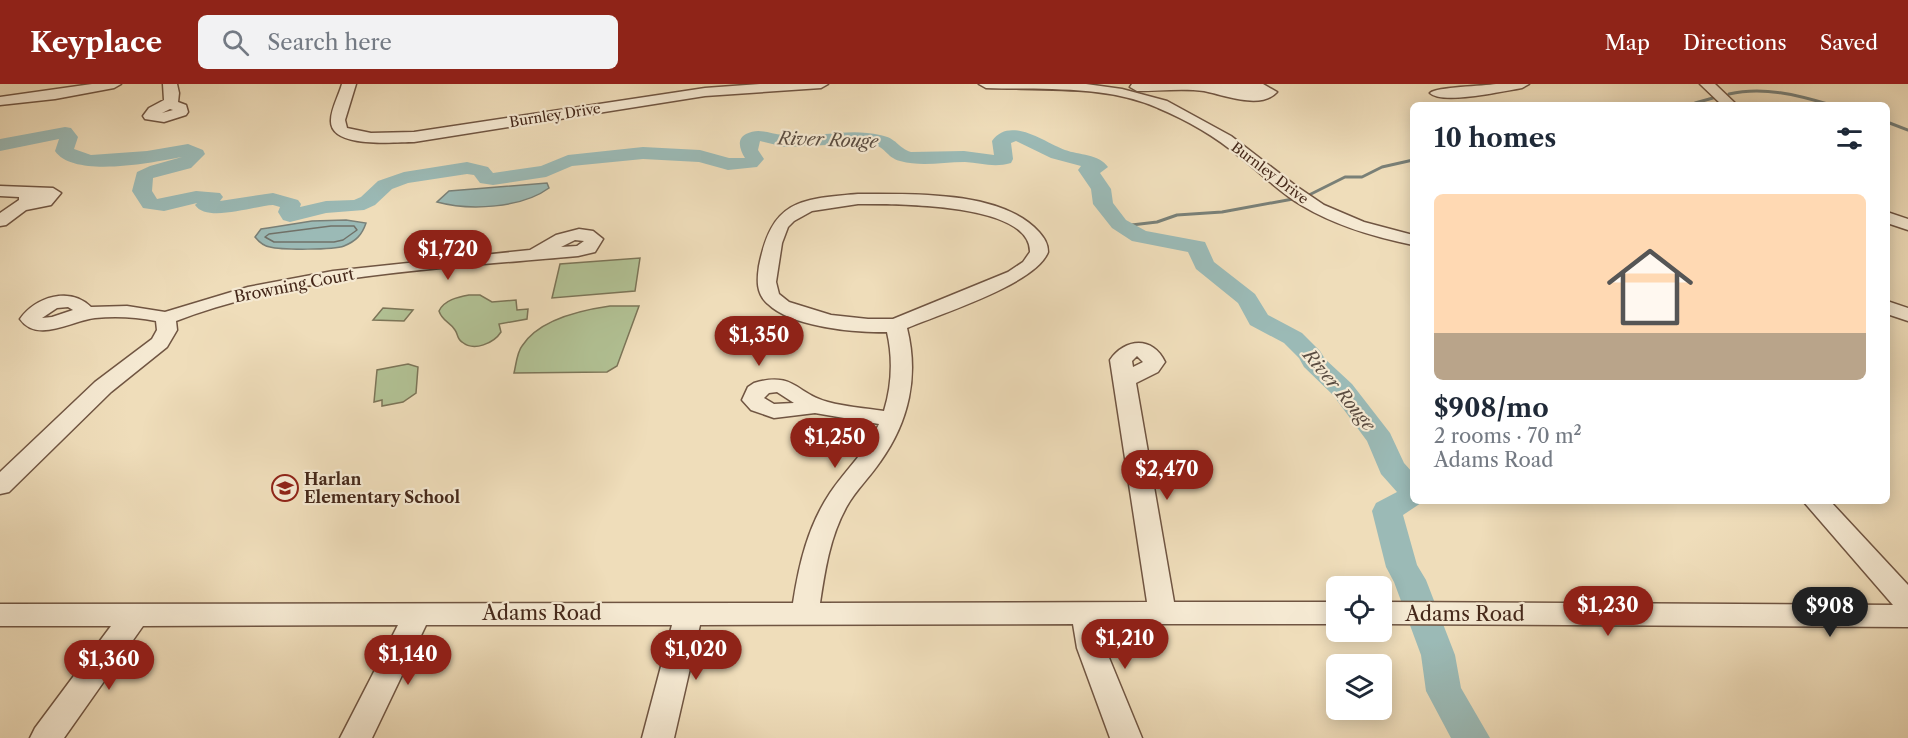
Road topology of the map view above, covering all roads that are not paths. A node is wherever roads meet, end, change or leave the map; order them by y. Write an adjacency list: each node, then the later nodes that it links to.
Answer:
1 (114, 84): 11 (street)
2 (170, 84): 14 (street)
3 (349, 84): 4 (street, Burnley Drive)
4 (821, 84)
5 (986, 84): 9 (street, Burnley Drive)
6 (1522, 84): 8 (street)
7 (1707, 84): 13 (street)
8 (1433, 88): 12 (street)
9 (1136, 89): 10 (street); 19 (street, Burnley Drive)
10 (1210, 89)
11 (0, 101)
12 (1446, 102)
13 (1727, 102)
14 (171, 104)
15 (0, 191): 17 (street)
16 (1890, 219): 18 (street)
17 (0, 221)
18 (1908, 225)
19 (1410, 239)
20 (533, 255): 24 (street, Browning Court)
21 (1890, 308): 23 (street)
22 (87, 313): 24 (street)
23 (1908, 315)
24 (166, 318): 29 (street)
25 (896, 325): 25 (street); 28 (street)
26 (1126, 379): 37 (street)
27 (816, 406): 28 (street)
28 (892, 419): 33 (street)
29 (12, 463): 30 (street)
30 (0, 486)
31 (1818, 504): 32 (street)
32 (1908, 603)
33 (805, 612): 35 (street, Adams Road); 36 (street, Adams Road)
34 (418, 613): 35 (street, Adams Road); 41 (street, Adams Road); 44 (street)
35 (689, 613): 45 (street)
36 (1085, 613): 37 (street, Adams Road); 46 (street)
37 (1162, 613): 38 (street, Adams Road)
38 (1326, 613)
39 (1392, 613): 42 (street, Adams Road)
40 (0, 615): 41 (street, Adams Road)
41 (134, 616): 43 (street)
42 (1908, 616)
43 (46, 738)
44 (356, 738)
45 (658, 738)
46 (1126, 738)

